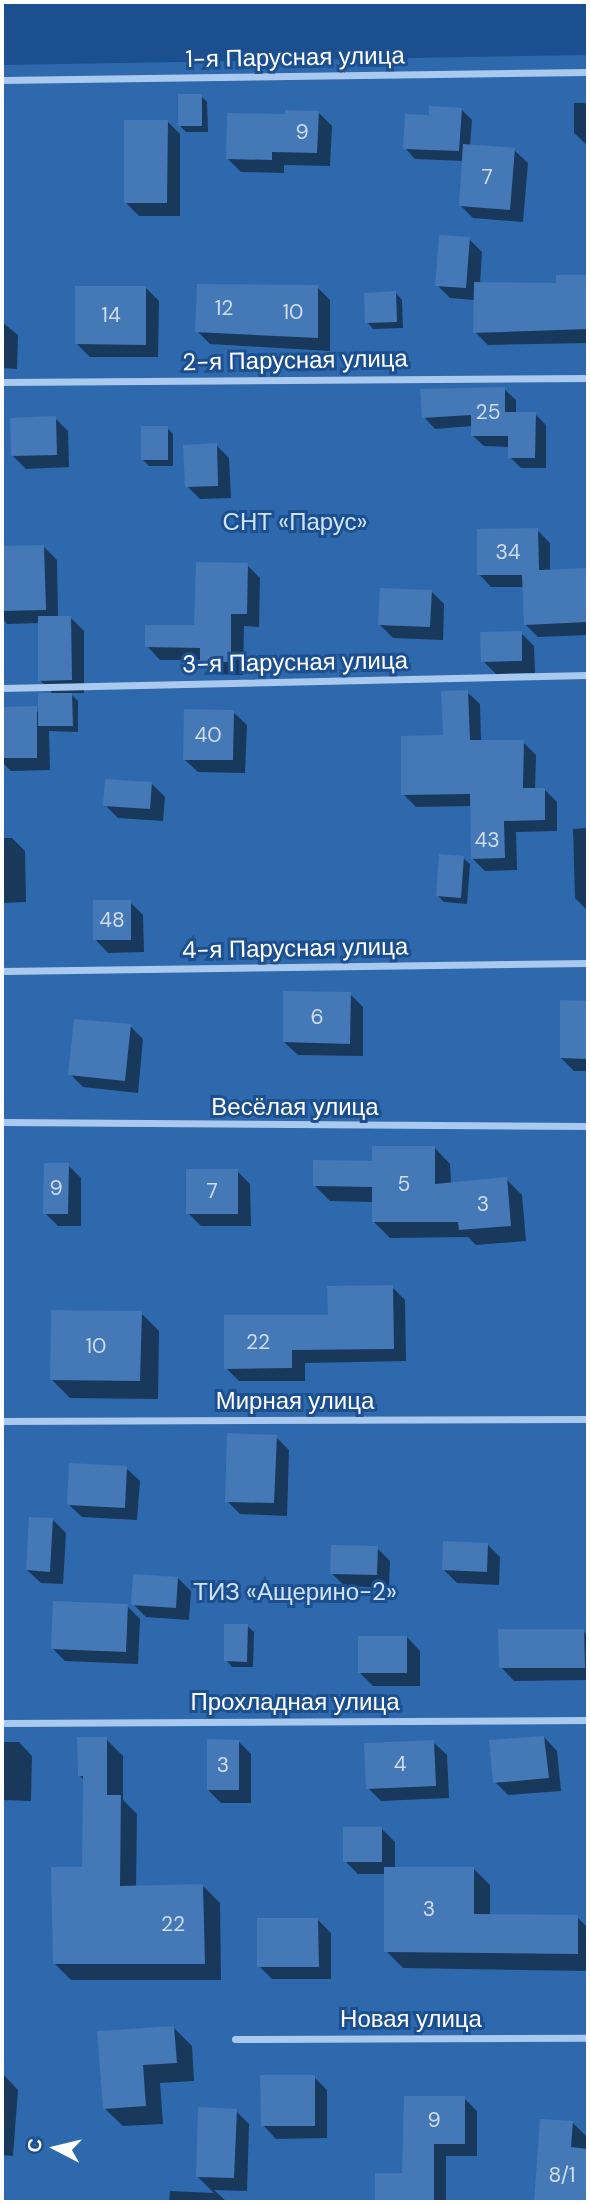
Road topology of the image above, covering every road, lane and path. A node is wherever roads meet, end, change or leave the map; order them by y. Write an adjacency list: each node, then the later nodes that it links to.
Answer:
1 (588, 72): 2 (street, 1-я Парусная улица)
2 (2, 80)
3 (588, 378): 4 (street, 2-я Парусная улица)
4 (2, 382)
5 (588, 675): 6 (street, 3-я Парусная улица)
6 (2, 688)
7 (588, 963): 8 (street, 4-я Парусная улица)
8 (2, 971)
9 (2, 1122): 10 (street, Весёлая улица)
10 (588, 1126)
11 (588, 1419): 12 (street, Мирная улица)
12 (2, 1421)
13 (588, 1720): 14 (street, Прохладная улица)
14 (2, 1723)
15 (588, 2038): 16 (street, Новая улица)
16 (234, 2039)

